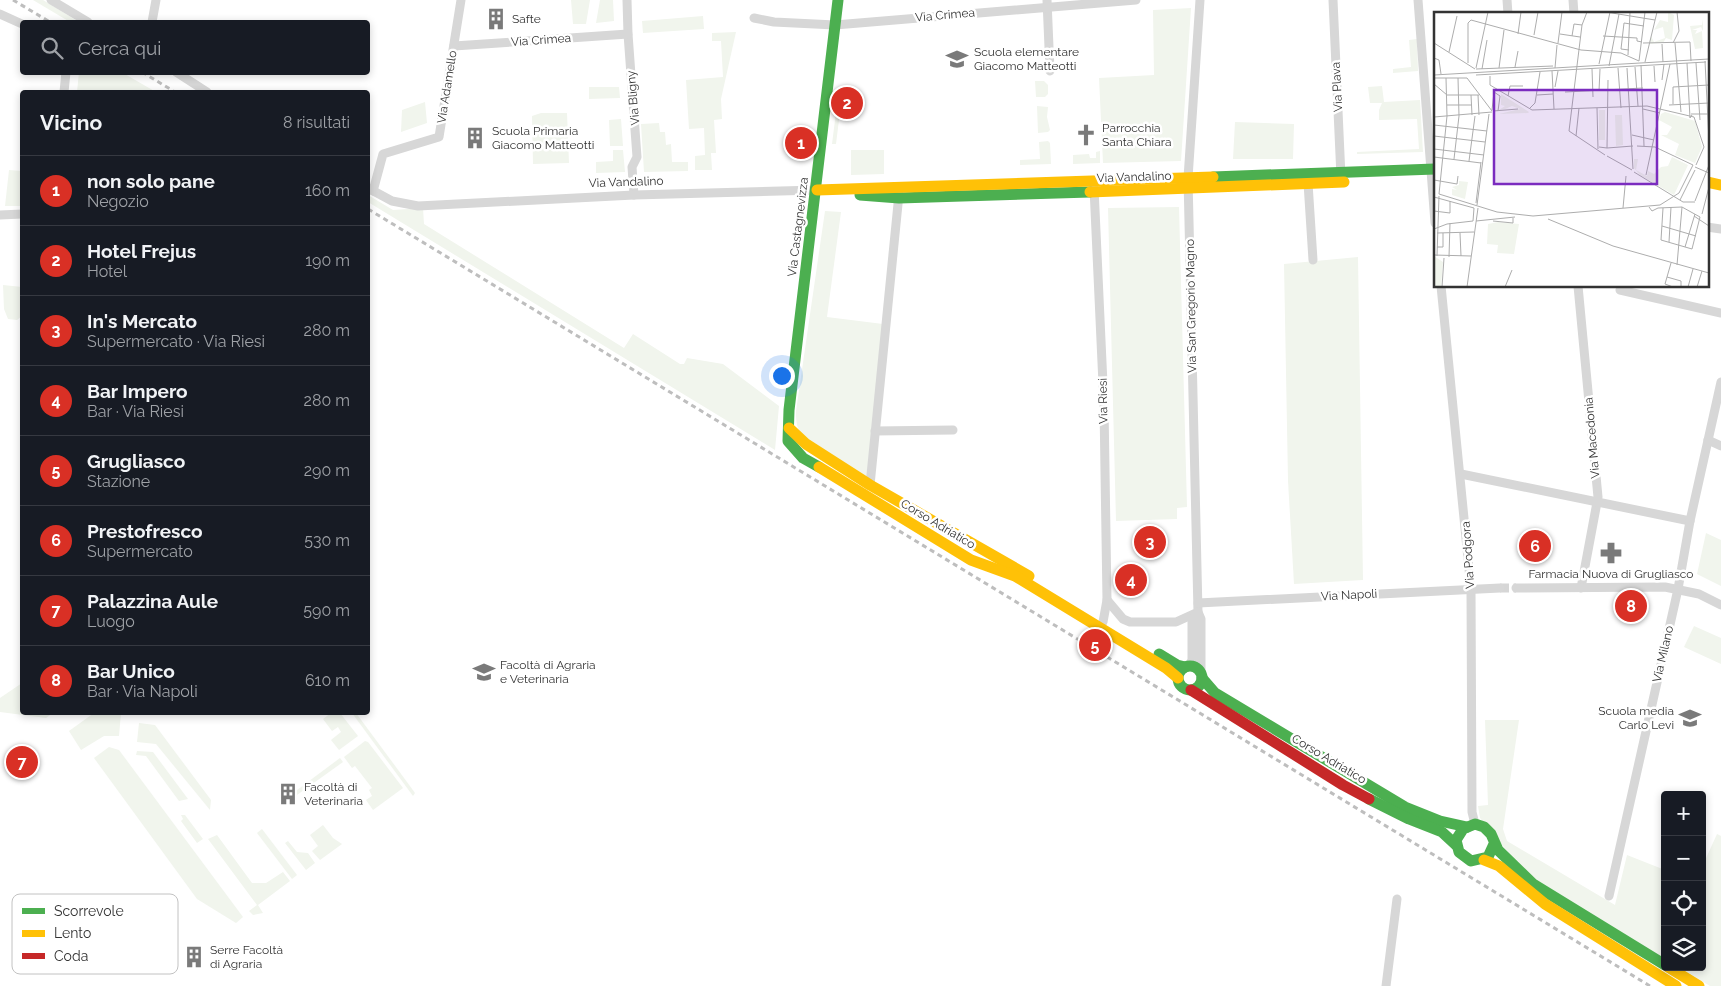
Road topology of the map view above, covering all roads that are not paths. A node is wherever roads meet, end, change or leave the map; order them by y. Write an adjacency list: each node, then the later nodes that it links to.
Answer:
1 (51, 0): 14 (street)
2 (156, 0): 15 (street)
3 (461, 0): 19 (street, Via Adamello)
4 (627, 0): 18 (street, Via Bligny)
5 (838, 0): 17 (street, Via Castagnevizza)
6 (1136, 0): 10 (street, Via Crimea)
7 (1200, 0): 29 (street, Via San Gregorio Magno)
8 (1333, 0): 26 (street, Via Plava)
9 (1418, 0): 25 (street)
10 (1106, 1): 11 (street, Via Crimea)
11 (1047, 3): 17 (street, Via Crimea); 20 (street)
12 (0, 14): 16 (street)
13 (754, 18): 17 (street, Via Crimea)
14 (85, 20)
15 (152, 20)
16 (20, 23)
17 (835, 25): 33 (street, Via Castagnevizza)
18 (628, 34): 19 (street, Via Crimea); 35 (street, Via Bligny)
19 (454, 46): 32 (street, Via Adamello)
20 (1050, 71)
21 (66, 75): 23 (street)
22 (181, 75): 24 (street)
23 (64, 90)
24 (204, 90)
25 (1432, 169): 26 (street, Via Vandalino); 36 (street)
26 (1341, 178): 28 (street, Via Vandalino); 29 (street, Via Vandalino)
27 (1708, 182): 30 (street)
28 (1308, 183): 29 (street, Via Vandalino); 41 (street)
29 (1188, 184): 31 (street, Via Vandalino); 63 (street, Via San Gregorio Magno)
30 (1721, 185)
31 (1094, 186): 34 (street, Via Vandalino); 61 (street, Via Riesi)
32 (370, 190): 35 (street, Via Vandalino)
33 (817, 190): 34 (street, Via Vandalino); 35 (street, Via Vandalino); 47 (street, Via Castagnevizza)
34 (899, 193): 49 (street)
35 (634, 195)
36 (1434, 205)
37 (20, 214): 38 (street)
38 (0, 215)
39 (1708, 227): 40 (street)
40 (1721, 230)
41 (1313, 260)
42 (1441, 288): 52 (street, Via Podgora)
43 (1578, 288): 54 (street, Via Macedonia)
44 (1620, 290): 45 (street)
45 (1721, 313)
46 (1721, 382): 50 (street, Via Milano)
47 (789, 428): 53 (street, Corso Adriatico); 67 (street, Corso Adriatico)
48 (953, 430): 49 (street)
49 (875, 431): 53 (street)
50 (1708, 440): 51 (street); 55 (street, Via Milano)
51 (1721, 446)
52 (1461, 474): 54 (street); 59 (street, Via Podgora)
53 (870, 485): 64 (street, Corso Adriatico)
54 (1598, 501): 55 (street); 58 (street, Via Macedonia)
55 (1690, 521): 60 (street, Via Milano)
56 (1500, 588): 59 (street, Via Napoli)
57 (1516, 588): 58 (street)
58 (1581, 588): 60 (street)
59 (1471, 589): 63 (street, Via Napoli); 69 (street, Via Podgora)
60 (1678, 589): 62 (street); 73 (street, Via Milano)
61 (1107, 600): 63 (street, Via Napoli); 64 (street, Via Riesi)
62 (1721, 605)
63 (1198, 608): 65 (street, Via San Gregorio Magno); 66 (street, Via San Gregorio Magno)
64 (1103, 622): 65 (street, Corso Adriatico)
65 (1187, 666): 66 (street, Corso Adriatico); 67 (street)
66 (1202, 676): 68 (street); 69 (street, Corso Adriatico)
67 (1178, 678): 68 (street, Corso Adriatico)
68 (1191, 690): 71 (street, Corso Adriatico)
69 (1471, 826): 70 (street); 71 (street)
70 (1494, 844): 72 (street); 75 (street)
71 (1456, 845): 72 (street, Corso Adriatico)
72 (1484, 860): 78 (street, Corso Adriatico)
73 (1609, 896)
74 (1397, 899): 77 (street)
75 (1661, 963)
76 (1675, 971): 79 (street)
77 (1386, 986)
78 (1676, 986)
79 (1699, 986)

